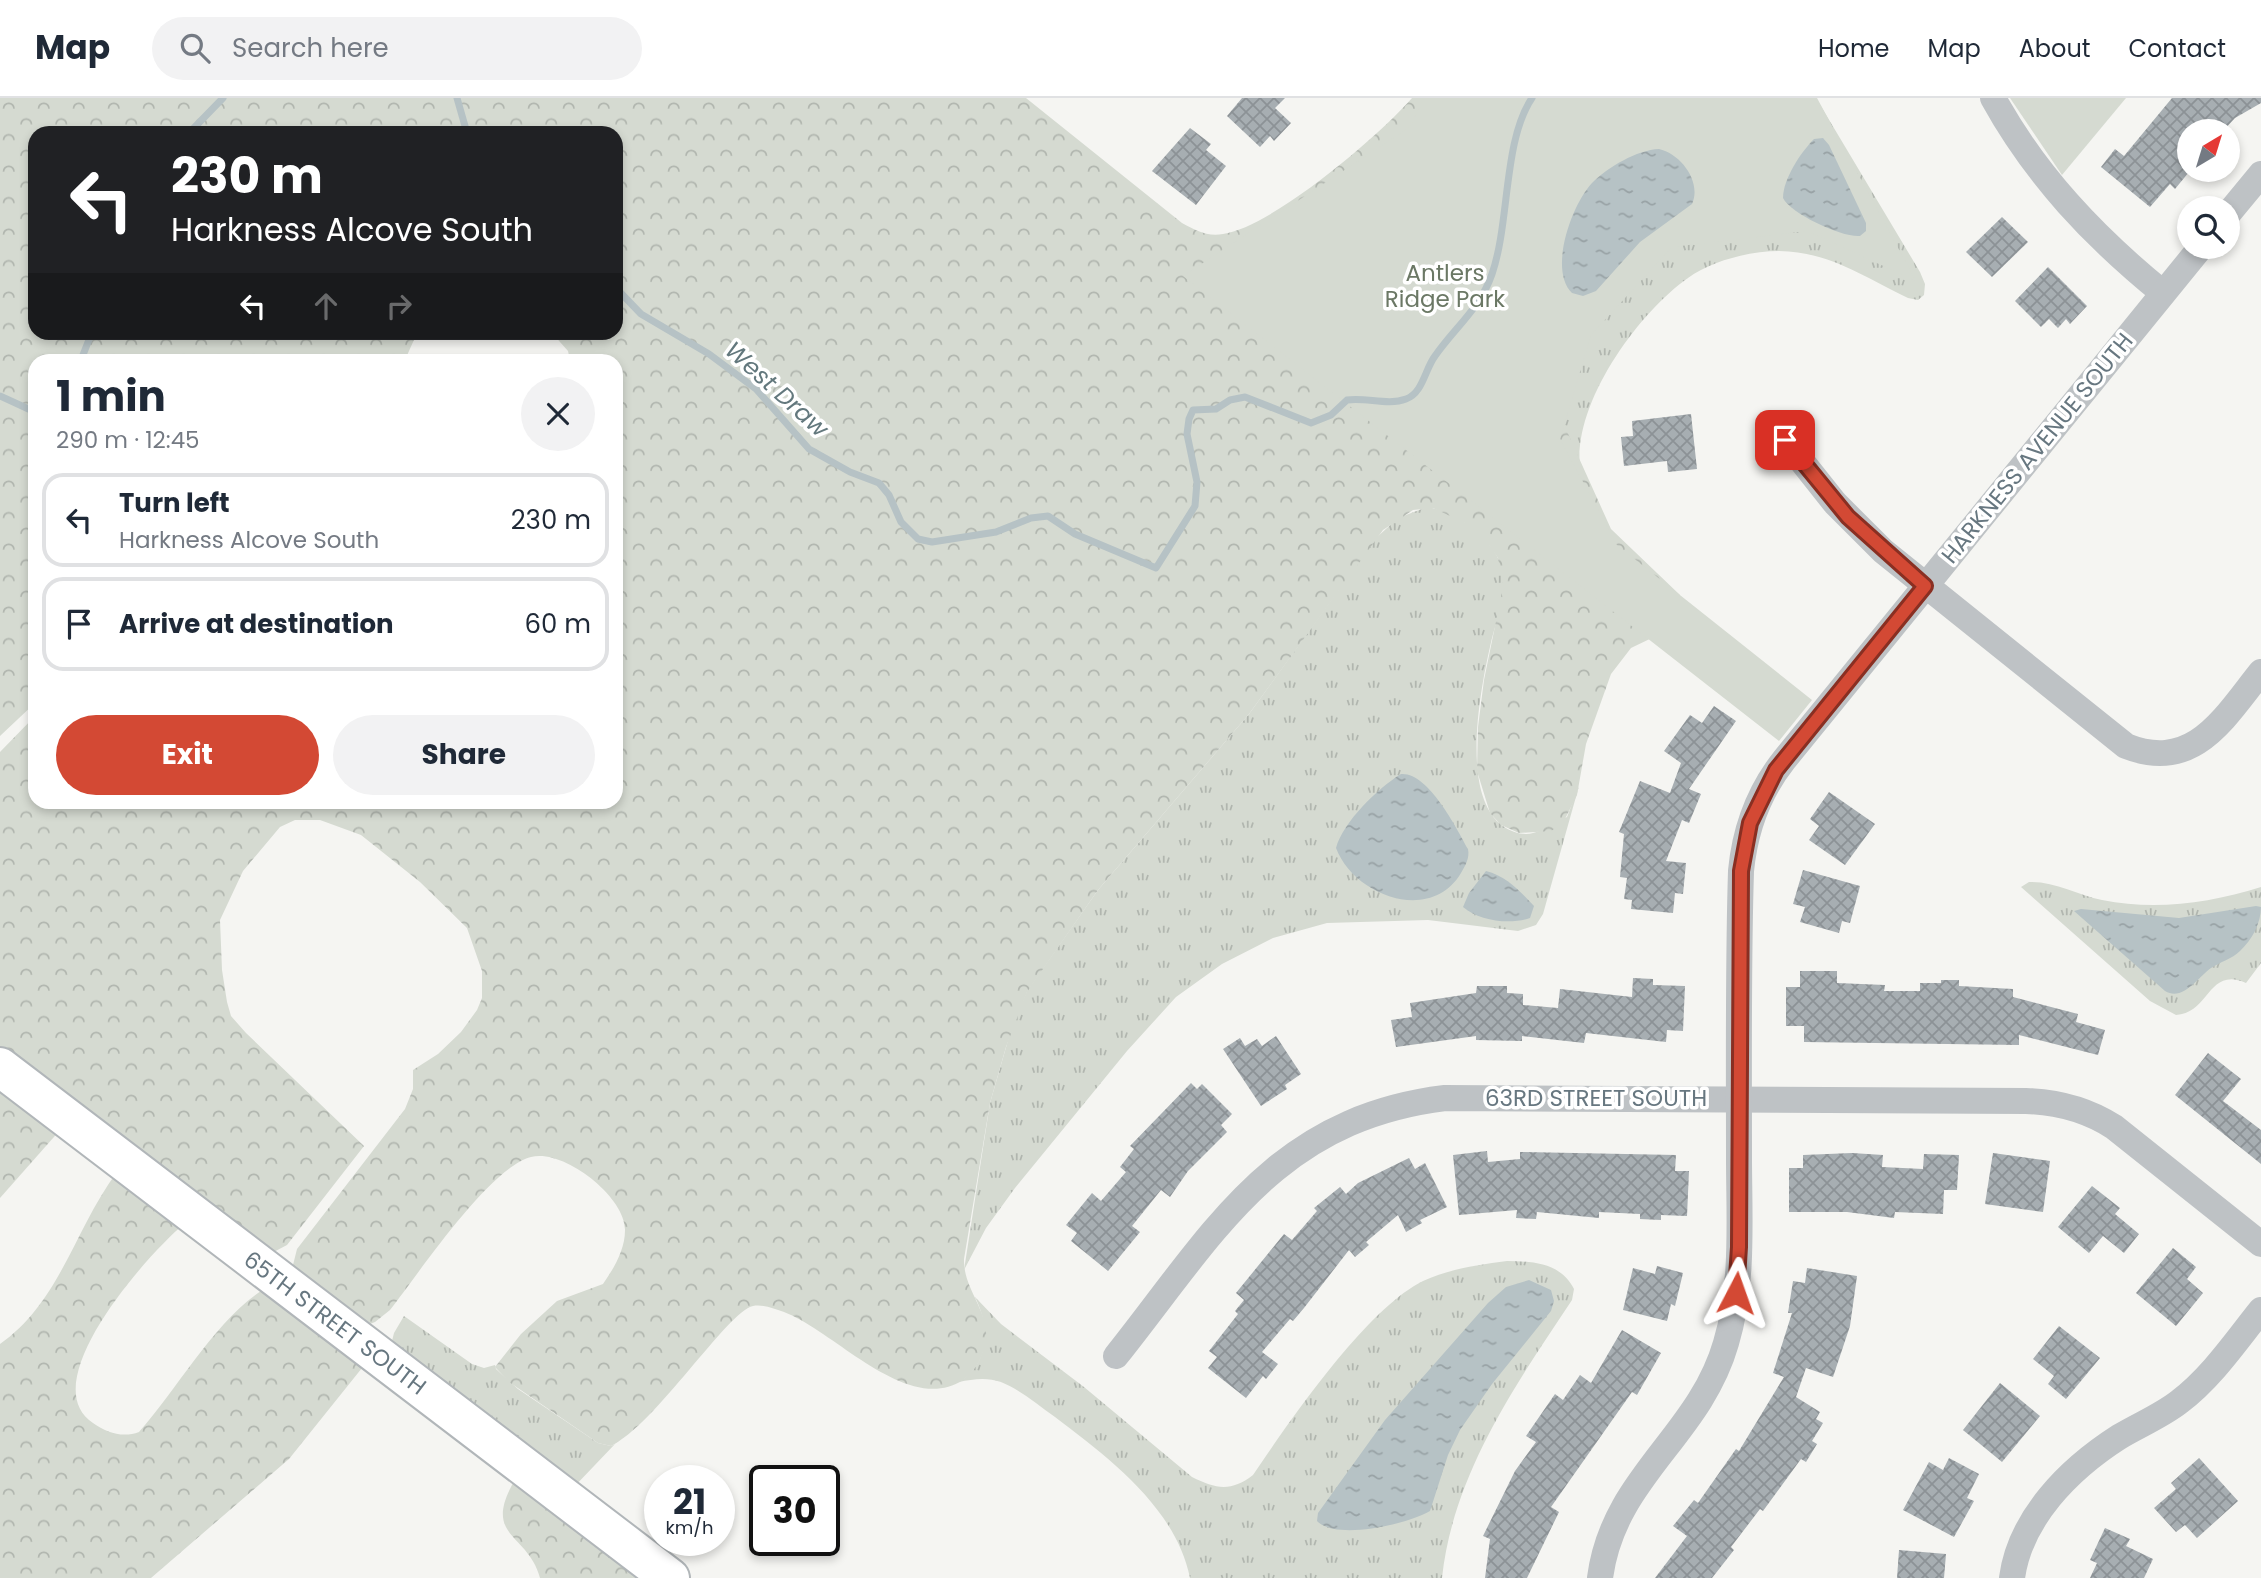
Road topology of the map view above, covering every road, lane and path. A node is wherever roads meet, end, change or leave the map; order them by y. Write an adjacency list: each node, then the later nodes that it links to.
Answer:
1 (1993, 98): 5 (street)
2 (2261, 174): 3 (street)
3 (2240, 199)
4 (2191, 259): 5 (street, HARKNESS AVENUE SOUTH)
5 (2163, 293): 7 (street, HARKNESS AVENUE SOUTH)
6 (1785, 440): 7 (street)
7 (1925, 586): 8 (street); 10 (street, HARKNESS AVENUE SOUTH)
8 (2261, 672)
9 (0, 1067): 14 (street, 65TH STREET SOUTH)
10 (1739, 1100): 11 (street, 63RD STREET SOUTH); 13 (street, 63RD STREET SOUTH); 15 (street, HARKNESS AVENUE SOUTH)
11 (2261, 1244)
12 (2261, 1310): 16 (street)
13 (1115, 1356)
14 (670, 1578)
15 (1600, 1578)
16 (2012, 1578)

